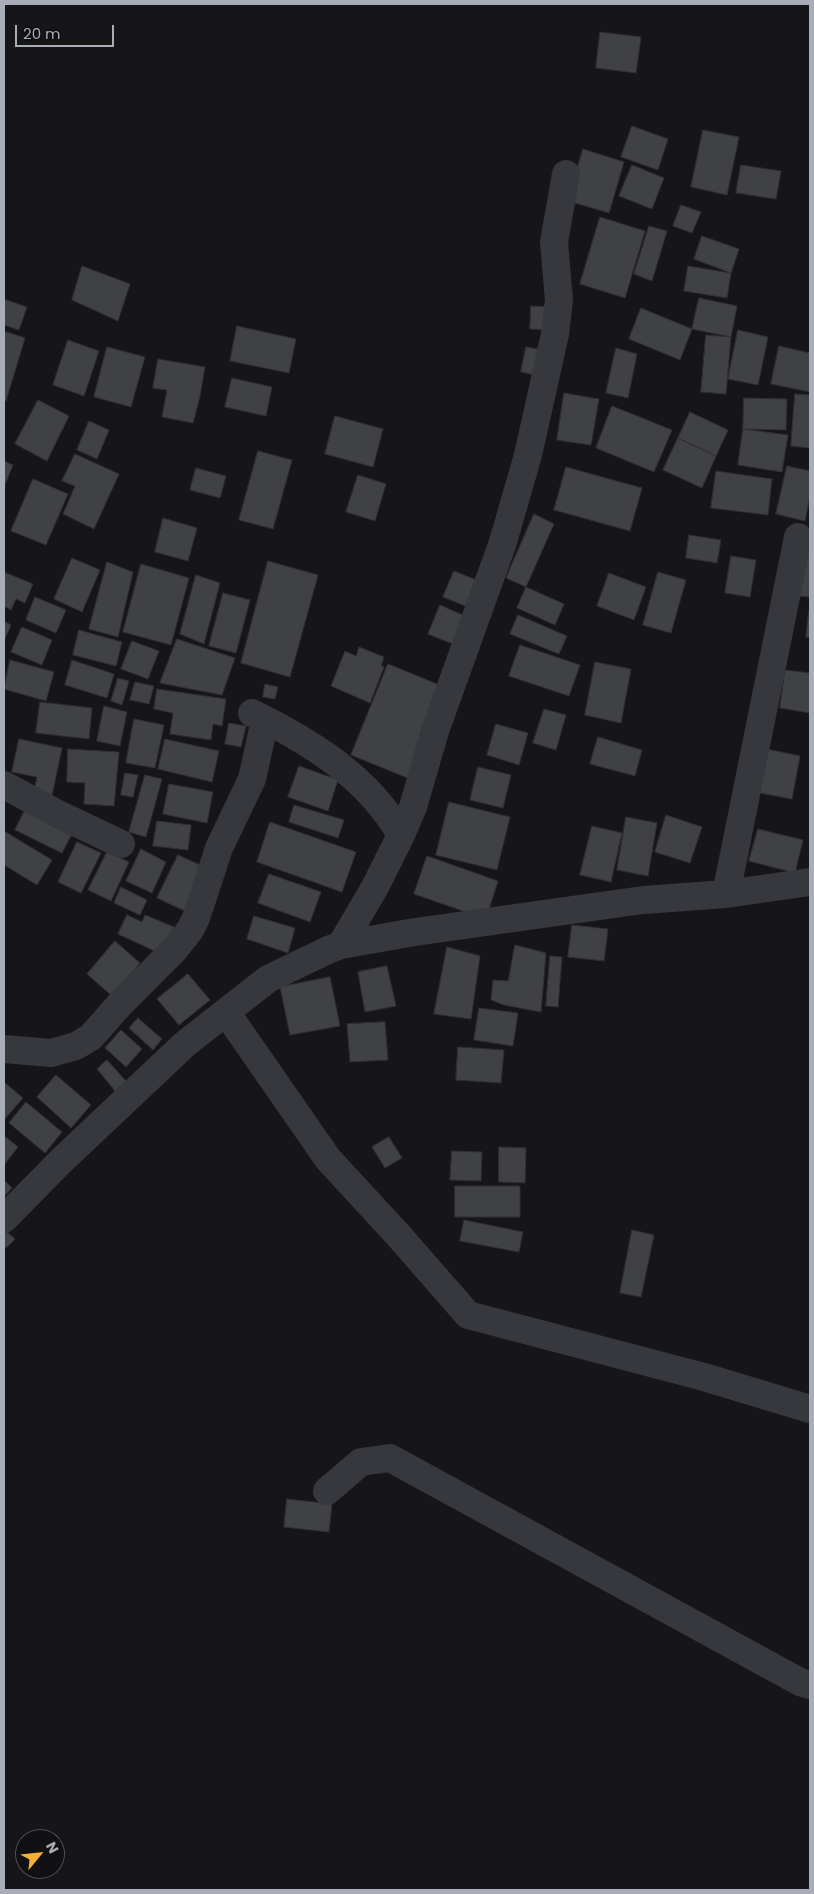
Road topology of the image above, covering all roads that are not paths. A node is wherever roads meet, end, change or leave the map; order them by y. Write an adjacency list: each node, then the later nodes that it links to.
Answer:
1 (566, 174): 4 (street)
2 (798, 537): 7 (street)
3 (4, 785): 5 (street)
4 (402, 835): 8 (street); 10 (street)
5 (121, 844)
6 (810, 882): 7 (street)
7 (726, 894): 8 (street)
8 (341, 945): 9 (street)
9 (234, 1006): 11 (street); 12 (street)
10 (4, 1049)
11 (4, 1219)
12 (810, 1409)
13 (327, 1491): 14 (street)
14 (810, 1685)

